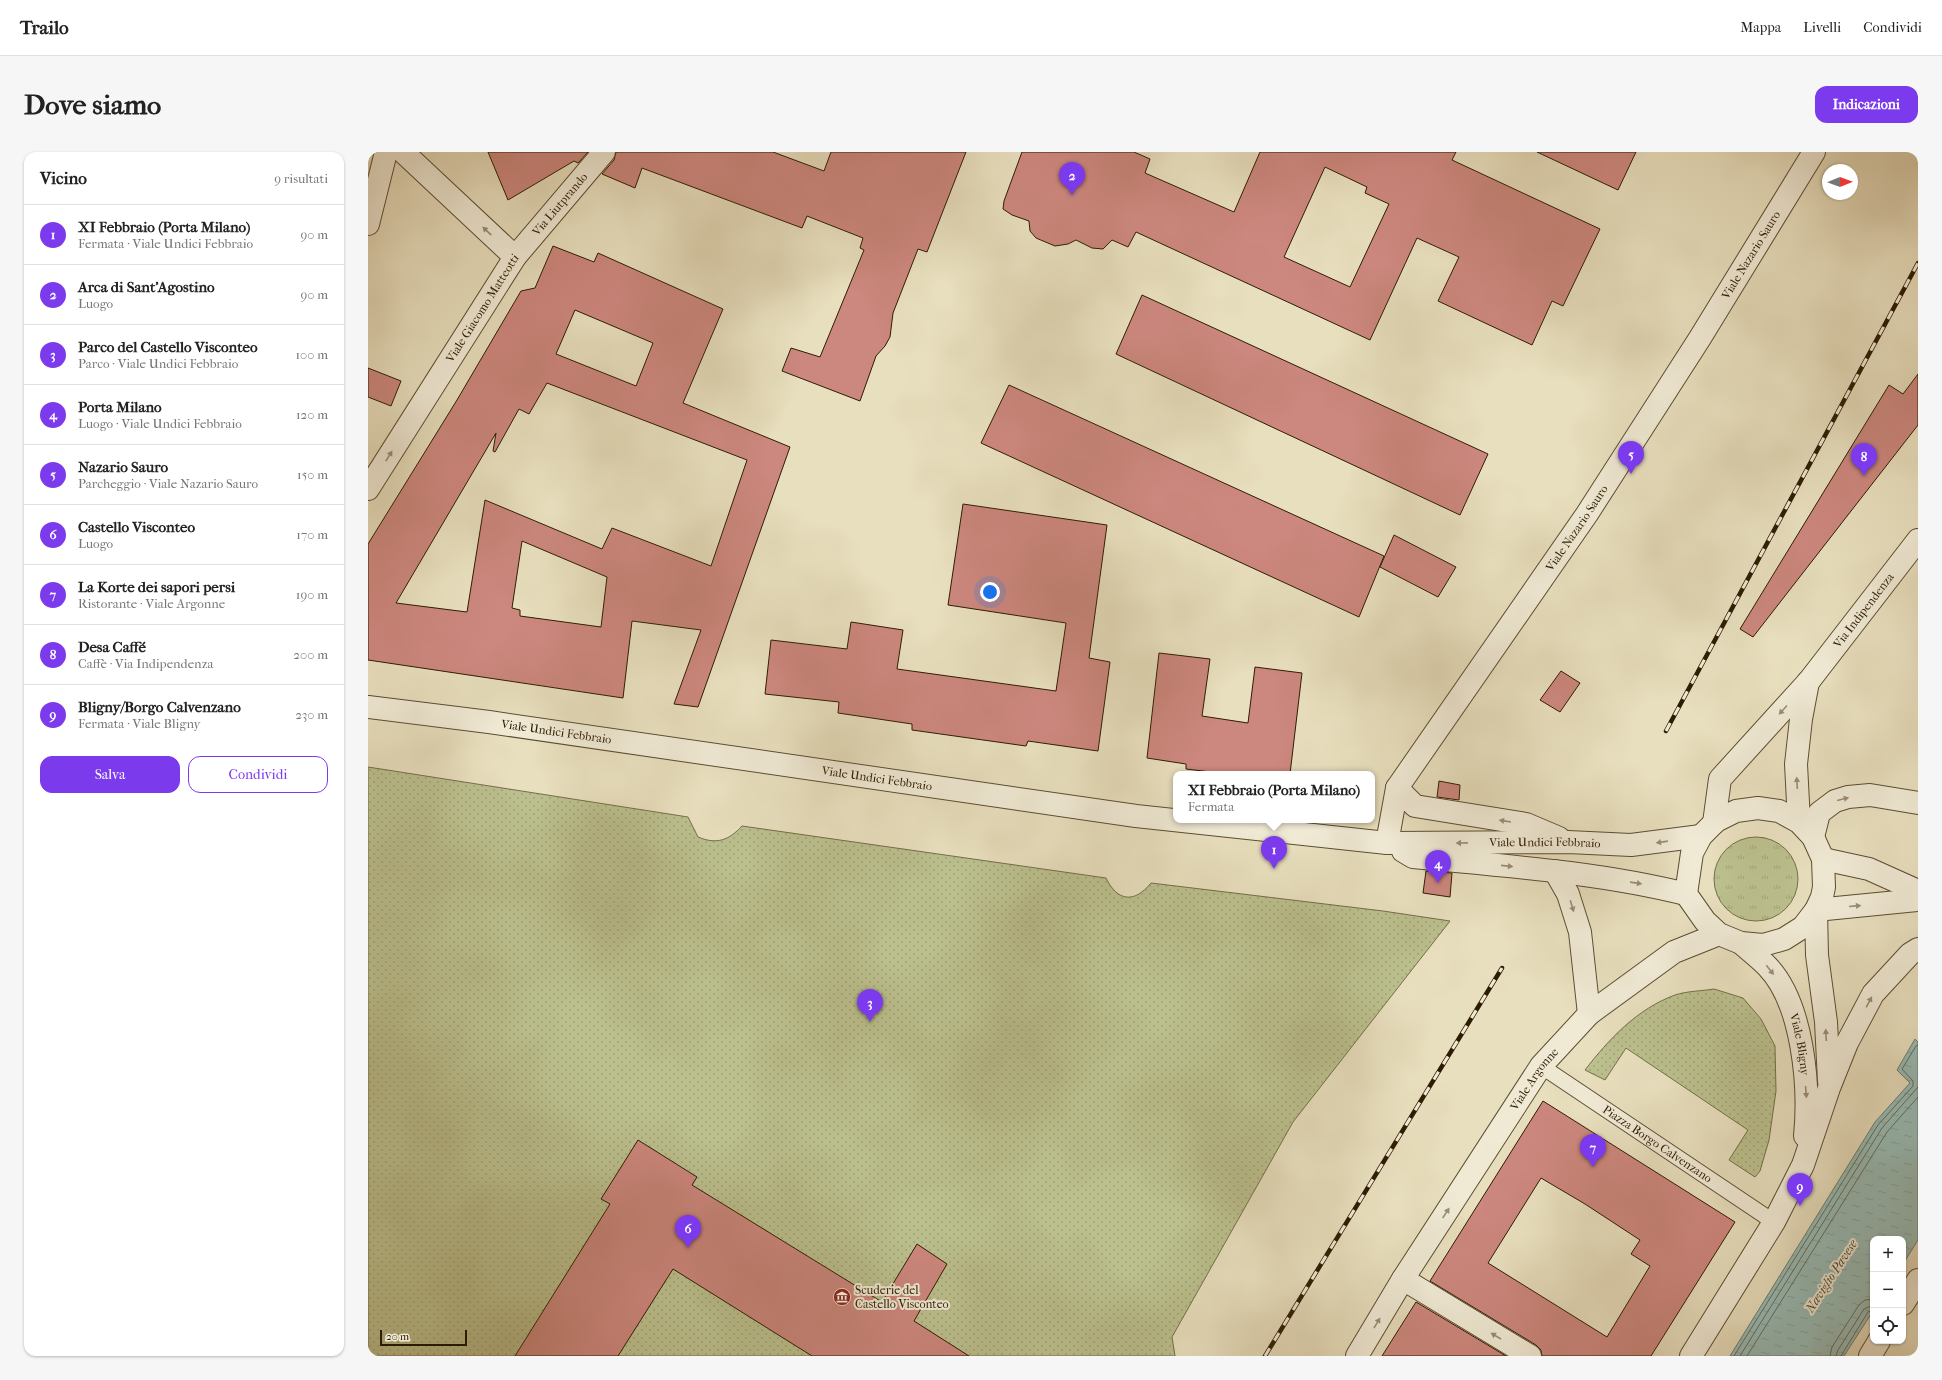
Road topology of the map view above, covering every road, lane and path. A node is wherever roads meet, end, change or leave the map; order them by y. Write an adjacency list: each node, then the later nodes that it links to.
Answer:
1 (386, 152): 5 (street)
2 (403, 152): 6 (street, Viale Giacomo Matteotti, one-way to 2)
3 (604, 152): 6 (street, Via Liutprando)
4 (1814, 152): 11 (street, Viale Nazario Sauro)
5 (368, 224)
6 (515, 257): 7 (street, Viale Giacomo Matteotti, one-way to 6)
7 (368, 489)
8 (1918, 540): 9 (street, Via Indipendenza)
9 (1809, 681): 15 (street, Via Indipendenza, one-way to 15); 16 (street, Via Indipendenza, one-way to 9)
10 (368, 707): 13 (street, Viale Undici Febbraio)
11 (1396, 788): 17 (street, one-way to 11); 18 (street, Viale Nazario Sauro)
12 (1918, 803): 16 (street, one-way to 12)
13 (1173, 820)
14 (1201, 823): 18 (street, Viale Undici Febbraio)
15 (1707, 830): 16 (street); 17 (street, Viale Undici Febbraio, one-way to 17); 22 (street)
16 (1806, 830): 19 (street)
17 (1568, 842): 18 (street, Viale Undici Febbraio, one-way to 18)
18 (1387, 843): 20 (street, Viale Undici Febbraio, one-way to 20)
19 (1823, 859): 21 (street); 24 (street)
20 (1555, 871): 22 (street, Viale Undici Febbraio, one-way to 22); 28 (street, one-way to 28)
21 (1918, 891)
22 (1686, 894): 25 (street)
23 (1918, 900): 24 (street, one-way to 23)
24 (1816, 910): 26 (street); 30 (street, Viale Bligny, one-way to 24)
25 (1719, 934): 26 (street); 28 (street, Viale Argonne)
26 (1741, 943): 31 (street, Viale Bligny, one-way to 31)
27 (1918, 949): 30 (street, Viale Bligny, one-way to 27)
28 (1589, 1014): 29 (street, Viale Argonne)
29 (1541, 1066): 32 (lane, Piazza Borgo Calvenzano); 33 (street, Viale Argonne, one-way to 29)
30 (1829, 1088): 31 (street, Viale Bligny)
31 (1803, 1165): 32 (street, Viale Bligny)
32 (1774, 1222): 39 (street, Viale Bligny)
33 (1403, 1279): 37 (street, Viale Argonne, one-way to 33); 38 (street, one-way to 33)
34 (1918, 1280): 35 (street)
35 (1906, 1299)
36 (1877, 1344): 40 (street)
37 (1357, 1356)
38 (1530, 1356)
39 (1691, 1356)
40 (1870, 1356)

